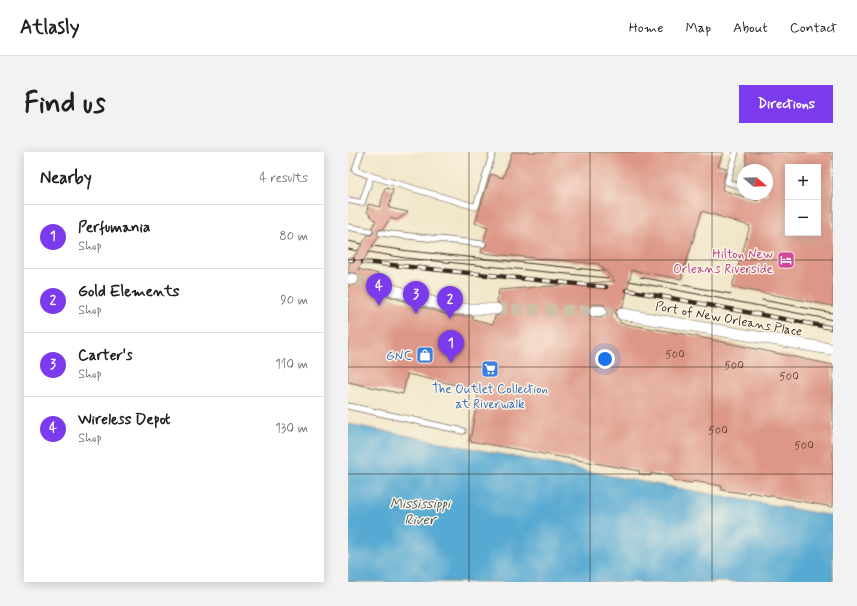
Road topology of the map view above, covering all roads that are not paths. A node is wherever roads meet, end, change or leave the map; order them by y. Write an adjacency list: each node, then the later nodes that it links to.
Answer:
1 (361, 152): 4 (lane)
2 (493, 152): 4 (lane)
3 (736, 152): 5 (lane)
4 (371, 176): 6 (lane)
5 (737, 185)
6 (348, 200)
7 (348, 227): 8 (lane)
8 (370, 231)
9 (381, 233): 10 (lane)
10 (483, 244)
11 (377, 285): 12 (street)
12 (496, 309)
13 (622, 314): 14 (street, Port of New Orleans Place)
14 (830, 349)
15 (348, 406): 16 (lane)
16 (463, 431)

